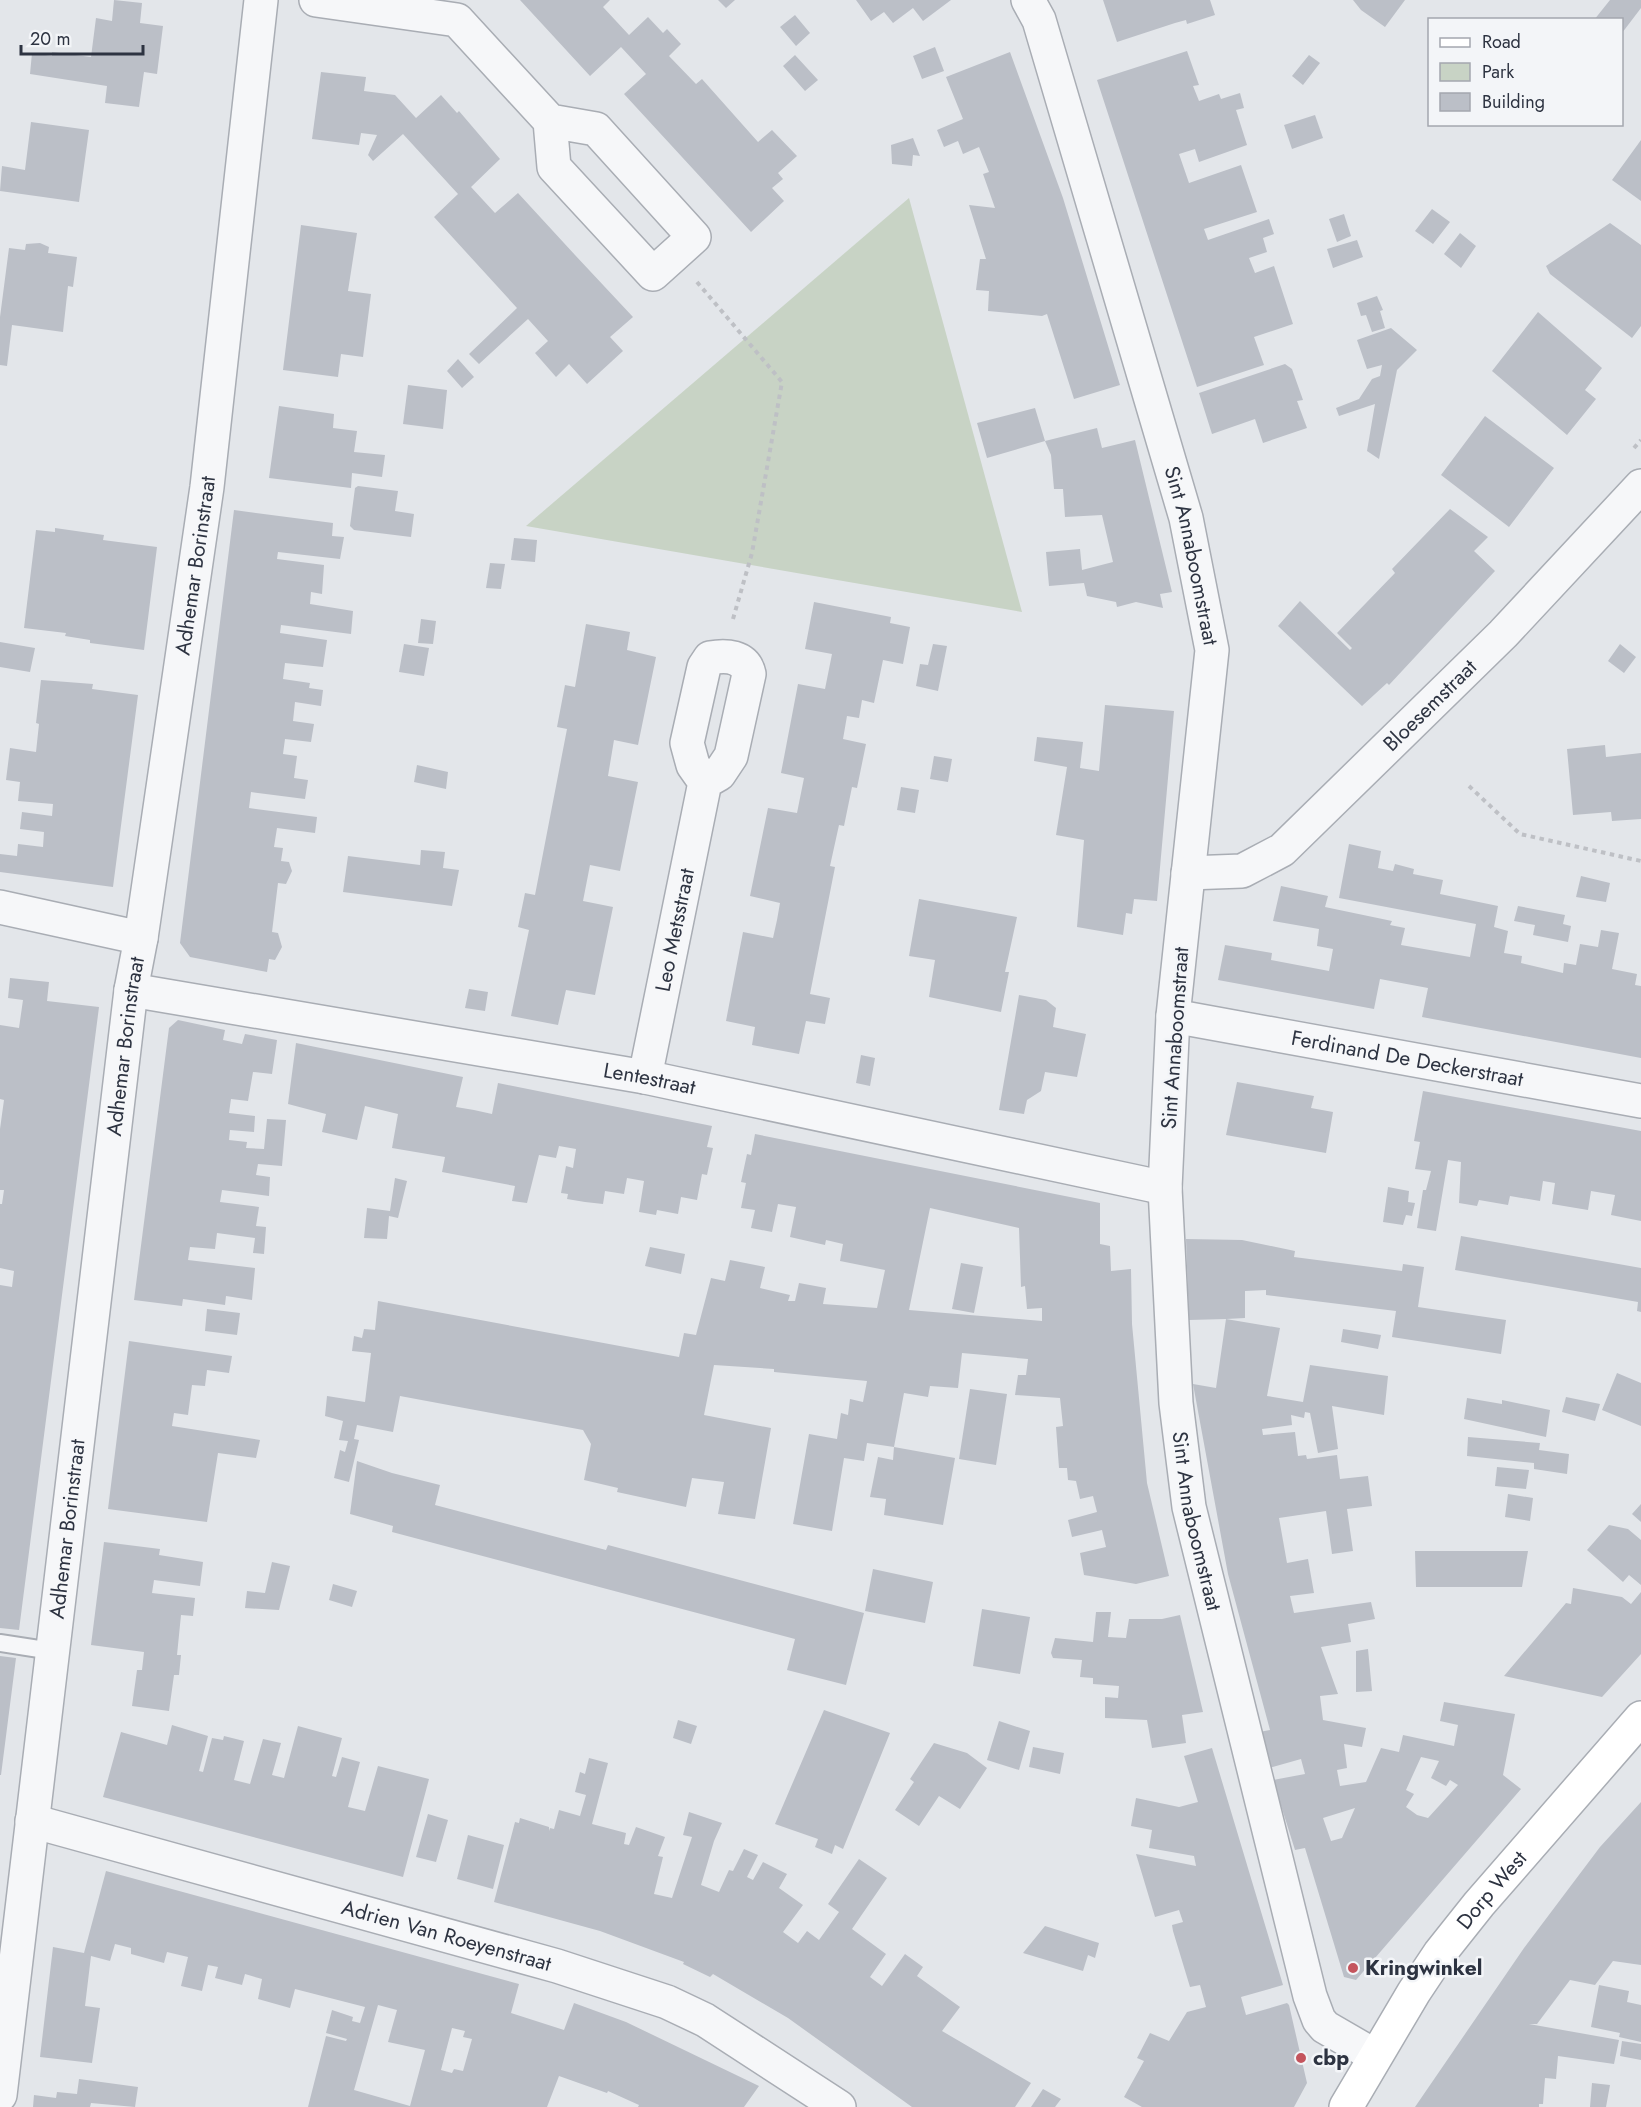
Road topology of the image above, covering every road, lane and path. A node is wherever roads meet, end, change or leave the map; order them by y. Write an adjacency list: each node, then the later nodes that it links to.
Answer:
1 (261, 0): 13 (street, Adhemar Borinstraat)
2 (316, 0): 4 (street)
3 (1028, 0): 11 (street, Sint Annaboomstraat)
4 (550, 121): 5 (street); 5 (street)
5 (675, 255): 7 (path)
6 (1641, 486): 11 (street, Bloesemstraat)
7 (710, 658): 8 (street); 8 (street)
8 (705, 782): 16 (street, Leo Metsstraat)
9 (1469, 786): 10 (path)
10 (1641, 861)
11 (1188, 873): 15 (street, Sint Annaboomstraat)
12 (0, 907): 13 (street)
13 (141, 938): 14 (street, Adhemar Borinstraat)
14 (131, 990): 16 (street, Lentestraat); 20 (street, Adhemar Borinstraat)
15 (1173, 1016): 17 (street, Ferdinand De Deckerstraat); 18 (street, Sint Annaboomstraat)
16 (645, 1077): 18 (street, Lentestraat)
17 (1641, 1101)
18 (1166, 1188): 23 (street, Sint Annaboomstraat)
19 (0, 1643): 20 (lane)
20 (52, 1651): 22 (street, Adhemar Borinstraat)
21 (1641, 1718): 23 (main road, Dorp West)
22 (32, 1821): 24 (street, Adhemar Borinstraat); 25 (street, Adrien Van Roeyenstraat)
23 (1375, 2056): 26 (main road, Dorp West)
24 (0, 2095)
25 (839, 2107)
26 (1346, 2107)

